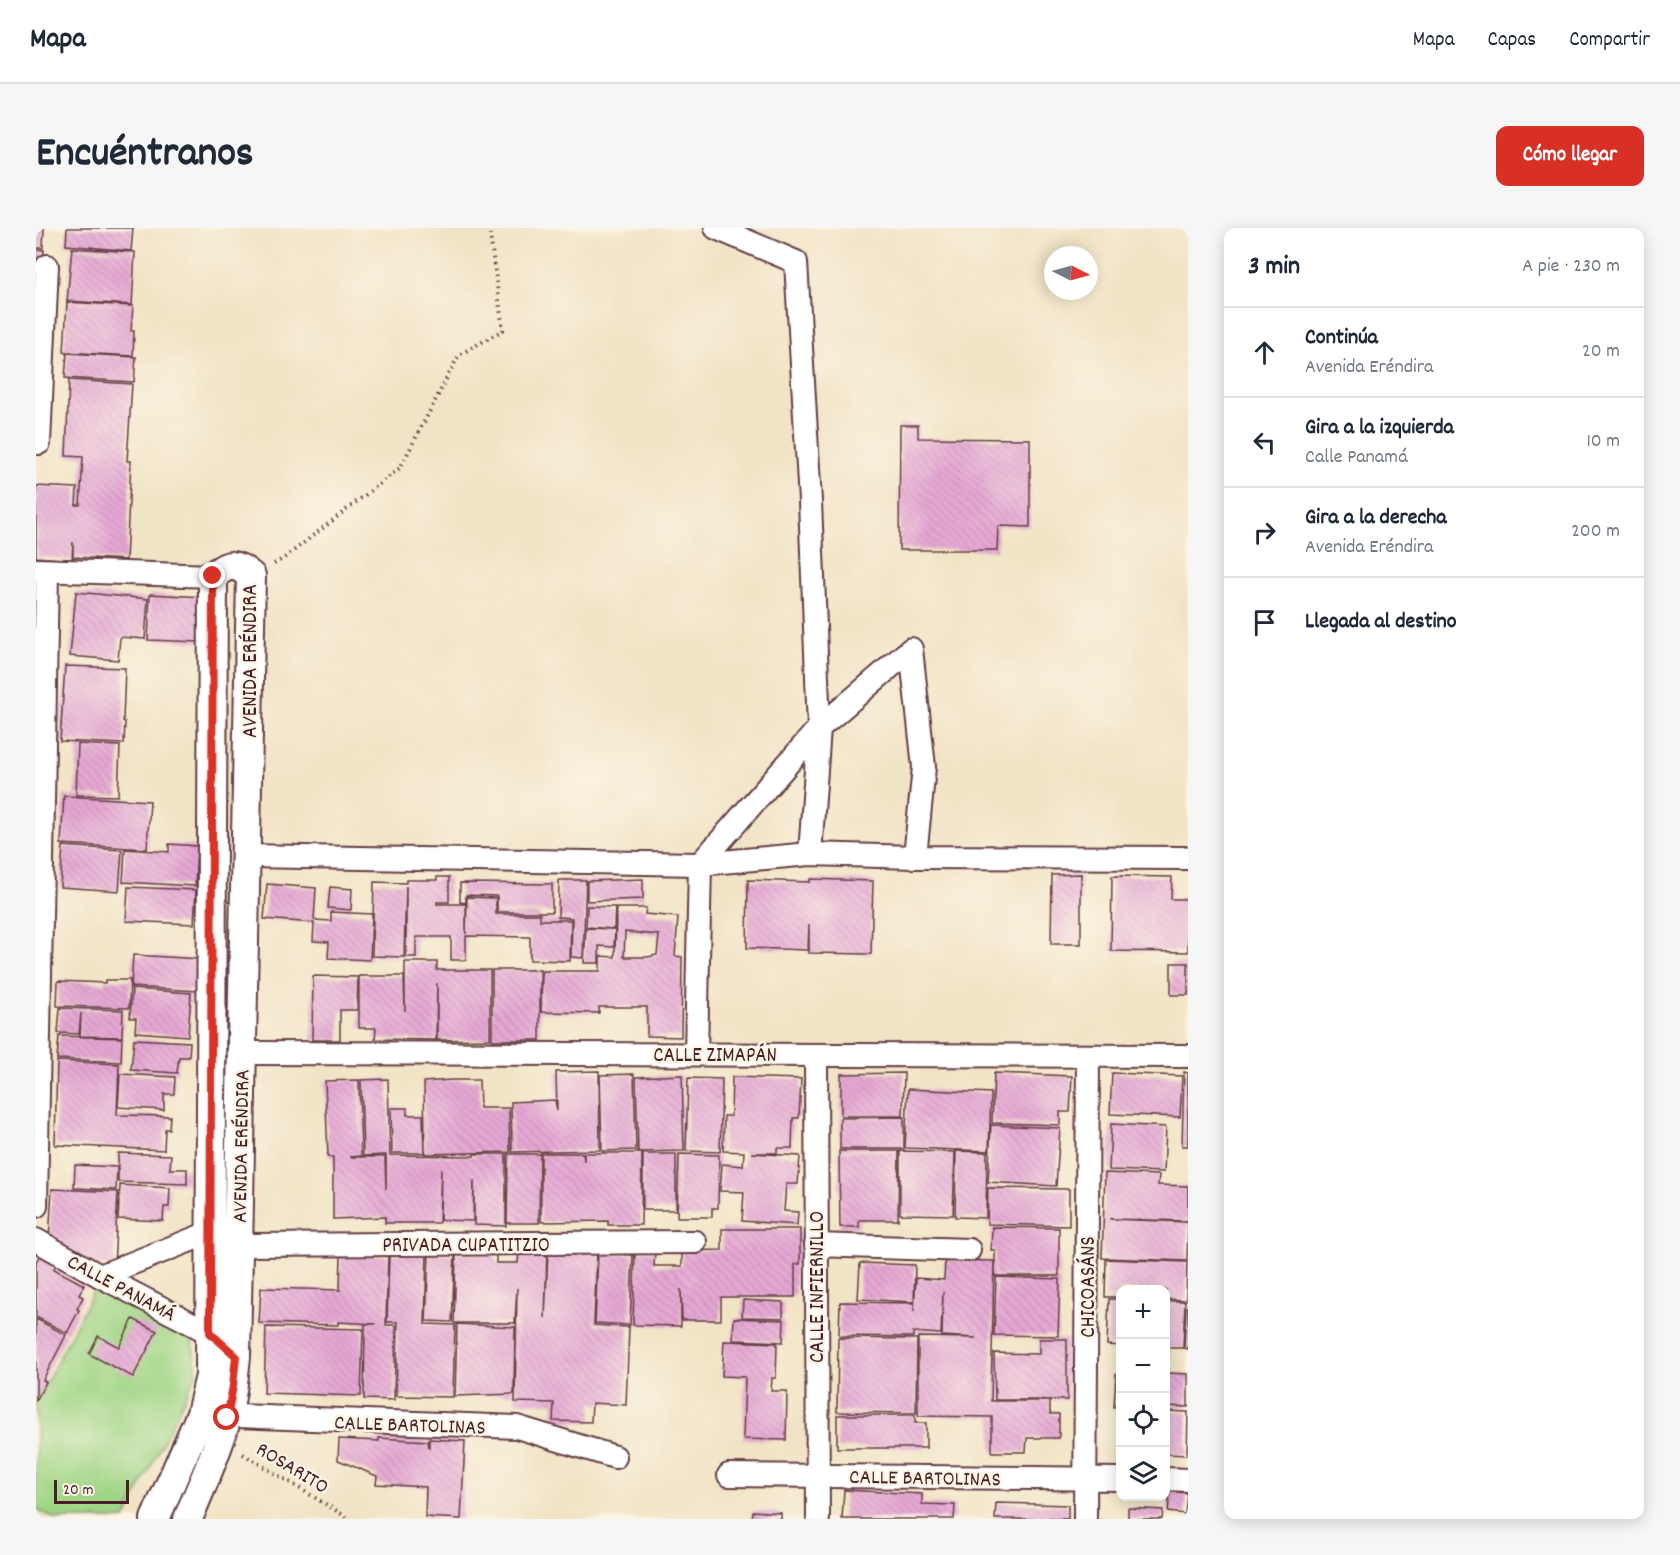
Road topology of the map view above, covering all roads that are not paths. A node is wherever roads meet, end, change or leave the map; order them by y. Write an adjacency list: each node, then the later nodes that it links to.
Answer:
1 (716, 228): 7 (street)
2 (48, 266): 3 (street)
3 (39, 391): 4 (street)
4 (39, 443)
5 (42, 571): 6 (street); 18 (street)
6 (213, 576): 9 (street, AVENIDA ERÉNDIRA); 19 (street, AVENIDA ERÉNDIRA)
7 (819, 728): 8 (street); 10 (street); 12 (street)
8 (810, 854): 10 (street); 12 (street)
9 (246, 856): 12 (street); 13 (street, AVENIDA ERÉNDIRA)
10 (915, 857): 11 (street)
11 (1188, 858)
12 (700, 864): 14 (street)
13 (242, 1053): 14 (street, CALLE ZIMAPÁN); 22 (street, AVENIDA ERÉNDIRA)
14 (696, 1054): 15 (street, CALLE ZIMAPÁN)
15 (816, 1054): 16 (street, CALLE ZIMAPÁN); 23 (street, CALLE INFIERNILLO)
16 (1089, 1056): 17 (street, CALLE ZIMAPÁN); 32 (street, CHICOASÁNS)
17 (1188, 1056)
18 (36, 1206)
19 (211, 1232): 25 (street); 26 (street, AVENIDA ERÉNDIRA)
20 (36, 1240): 25 (street, CALLE PANAMÁ)
21 (695, 1242): 22 (street, PRIVADA CUPATITZIO)
22 (238, 1245): 27 (street, AVENIDA ERÉNDIRA)
23 (816, 1245): 24 (street); 31 (street, CALLE INFIERNILLO)
24 (969, 1250)
25 (100, 1276): 26 (street, CALLE PANAMÁ)
26 (210, 1333): 27 (street, CALLE PANAMÁ); 28 (street, AVENIDA ERÉNDIRA)
27 (236, 1356): 28 (street, AVENIDA ERÉNDIRA)
28 (216, 1424): 29 (street, CALLE BARTOLINAS); 36 (street, AVENIDA ERÉNDIRA); 37 (street, AVENIDA ERÉNDIRA)
29 (615, 1457)
30 (729, 1475): 31 (street, CALLE BARTOLINAS)
31 (817, 1476): 32 (street, CALLE BARTOLINAS); 38 (street, CALLE INFIERNILLO)
32 (1085, 1478): 33 (street, CALLE BARTOLINAS); 39 (street, CHICOASÁNS)
33 (1116, 1479)
34 (1170, 1479): 35 (street)
35 (1188, 1480)
36 (155, 1519)
37 (188, 1519)
38 (818, 1519)
39 (1085, 1519)

